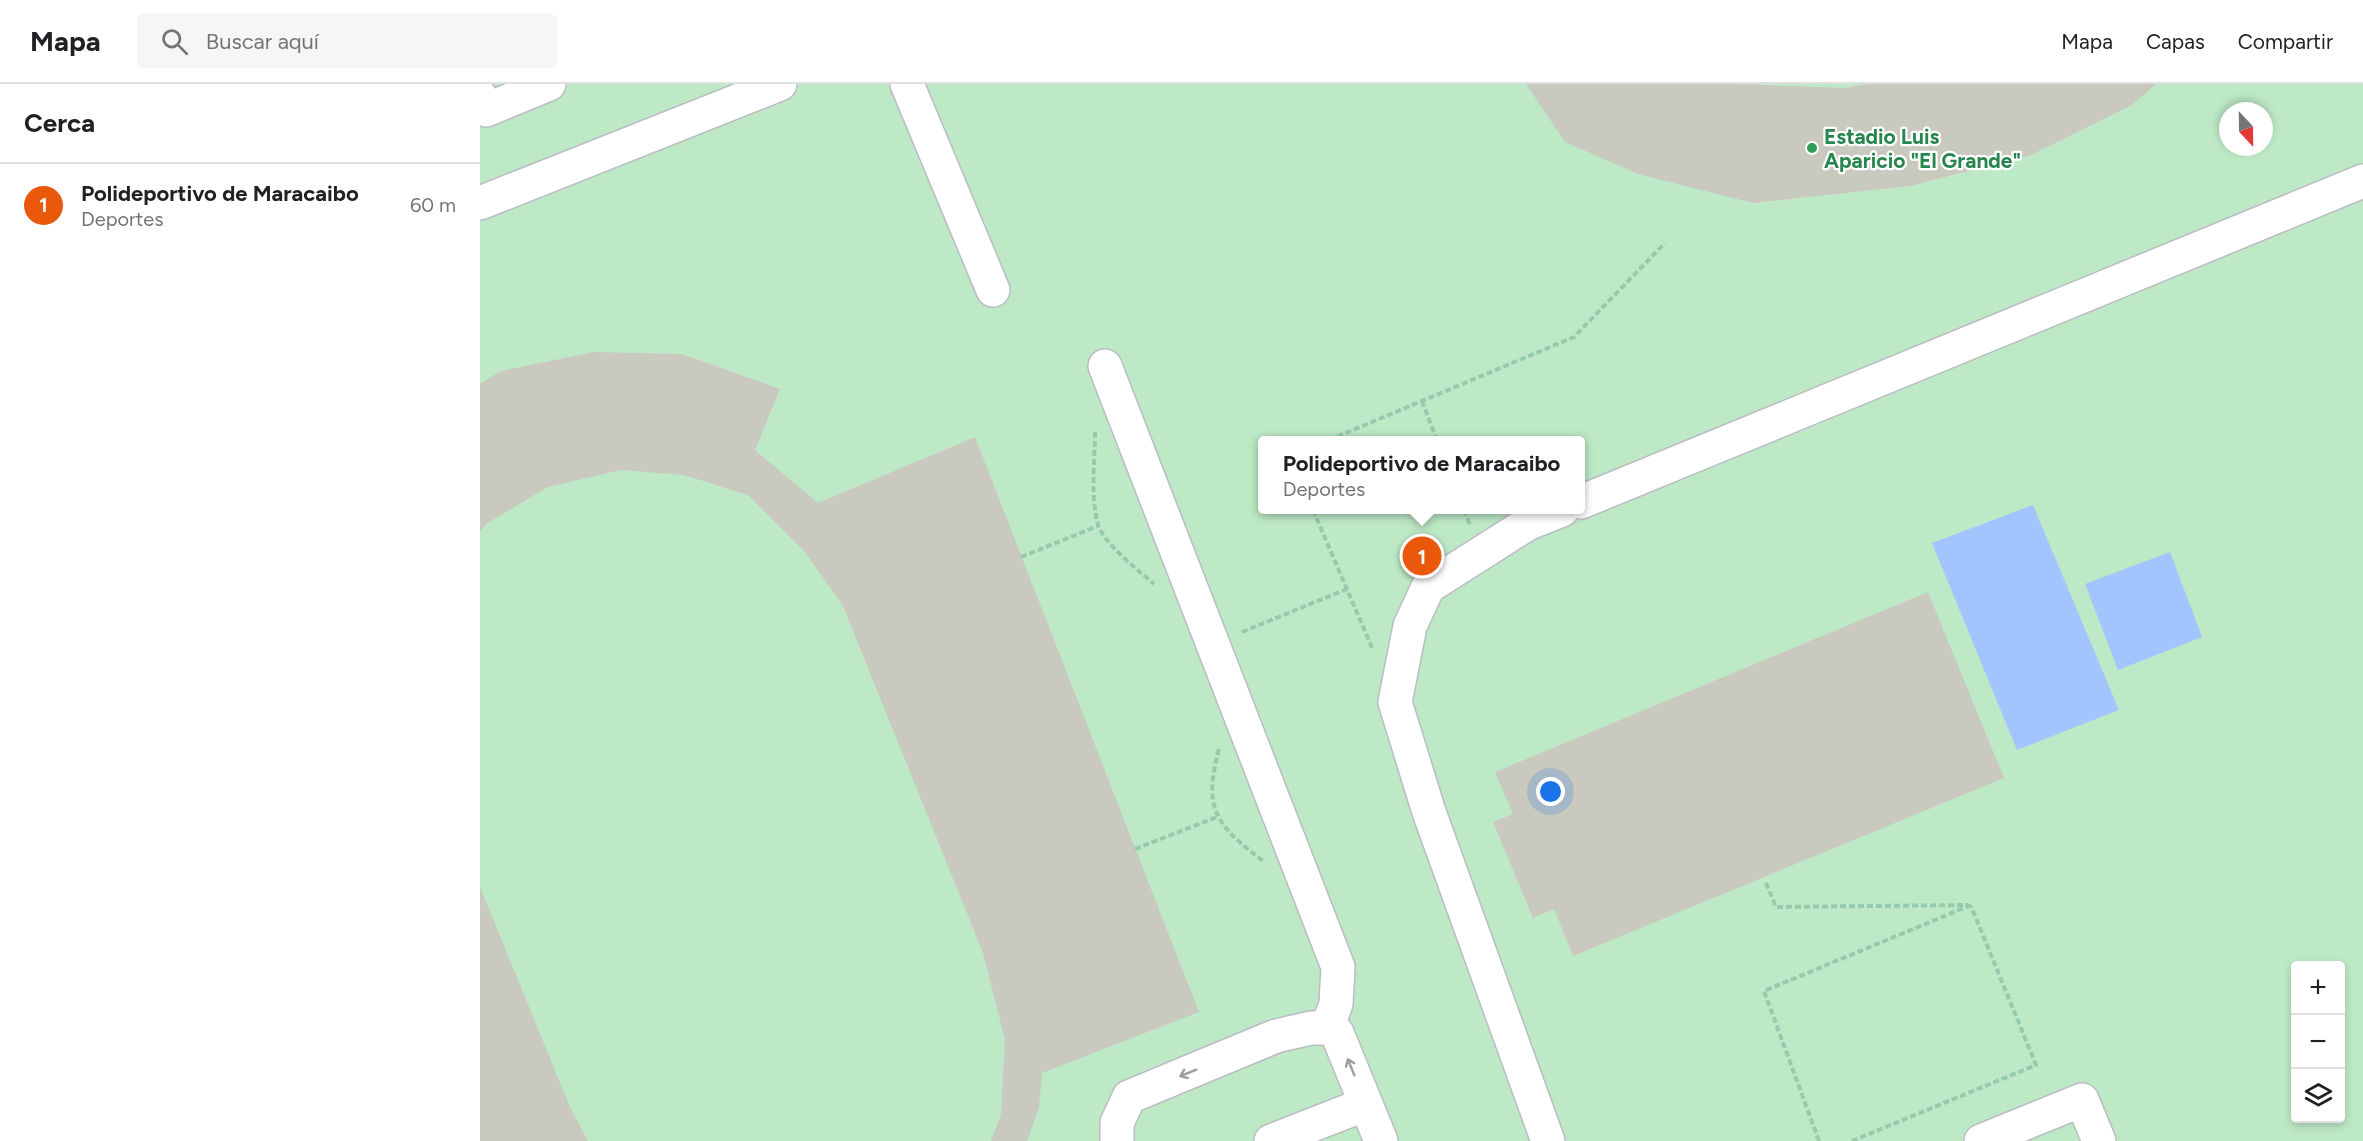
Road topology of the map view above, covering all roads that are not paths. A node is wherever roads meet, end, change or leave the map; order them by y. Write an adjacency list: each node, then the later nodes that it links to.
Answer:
1 (549, 84): 4 (lane)
2 (780, 84): 6 (lane)
3 (907, 84): 7 (lane)
4 (480, 96)
5 (2363, 181): 9 (lane)
6 (480, 203)
7 (993, 290)
8 (1105, 366): 11 (lane)
9 (1585, 500)
10 (1552, 514): 16 (lane)
11 (1327, 1028): 12 (lane, one-way to 11); 13 (lane, one-way to 13)
12 (1366, 1104): 14 (lane); 15 (lane)
13 (1117, 1141)
14 (1271, 1141)
15 (1381, 1141)
16 (1548, 1141)
17 (1981, 1141): 18 (lane)
18 (2099, 1141)

